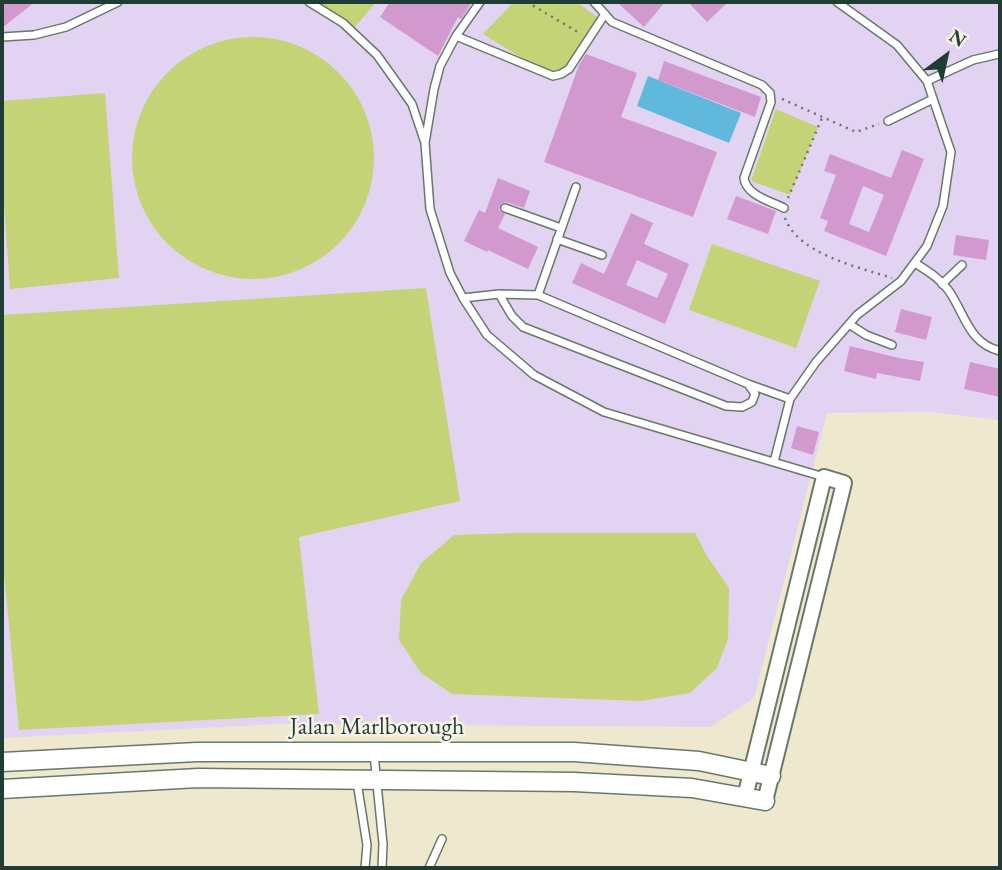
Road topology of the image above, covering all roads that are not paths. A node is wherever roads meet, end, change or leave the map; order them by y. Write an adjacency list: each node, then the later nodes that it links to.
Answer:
1 (118, 2): 8 (lane)
2 (309, 2): 13 (lane)
3 (480, 2): 7 (lane)
4 (594, 2): 6 (lane)
5 (837, 2): 10 (lane)
6 (605, 14): 7 (lane); 16 (lane)
7 (456, 36): 13 (lane)
8 (2, 37)
9 (999, 54): 10 (lane)
10 (927, 80): 11 (lane)
11 (933, 99): 12 (lane); 20 (lane)
12 (888, 121)
13 (425, 143): 25 (lane)
14 (576, 187): 17 (lane)
15 (505, 208): 17 (lane)
16 (783, 208)
17 (561, 228): 18 (lane)
18 (557, 239): 19 (lane); 24 (lane)
19 (603, 255)
20 (915, 262): 22 (lane); 26 (lane)
21 (962, 265): 22 (lane)
22 (942, 284): 28 (lane)
23 (499, 294): 24 (lane); 25 (lane); 29 (lane)
24 (537, 295): 29 (lane)
25 (463, 298): 31 (lane)
26 (849, 324): 27 (lane); 30 (lane)
27 (892, 345)
28 (1000, 351)
29 (748, 384): 30 (lane)
30 (790, 399): 31 (lane)
31 (774, 462): 32 (lane)
32 (824, 477): 35 (street); 36 (street)
33 (374, 752): 34 (street, Jalan Marlborough); 35 (street, Jalan Marlborough); 38 (lane)
34 (2, 762)
35 (751, 771): 36 (street, Jalan Marlborough); 40 (street)
36 (771, 776): 41 (street)
37 (357, 779): 38 (street); 39 (street); 43 (lane)
38 (377, 779): 40 (street); 44 (lane)
39 (2, 789)
40 (745, 797): 41 (street)
41 (765, 802)
42 (442, 839): 47 (lane)
43 (366, 852): 44 (lane); 45 (lane)
44 (382, 854): 46 (lane)
45 (365, 868)
46 (382, 868)
47 (429, 868)

